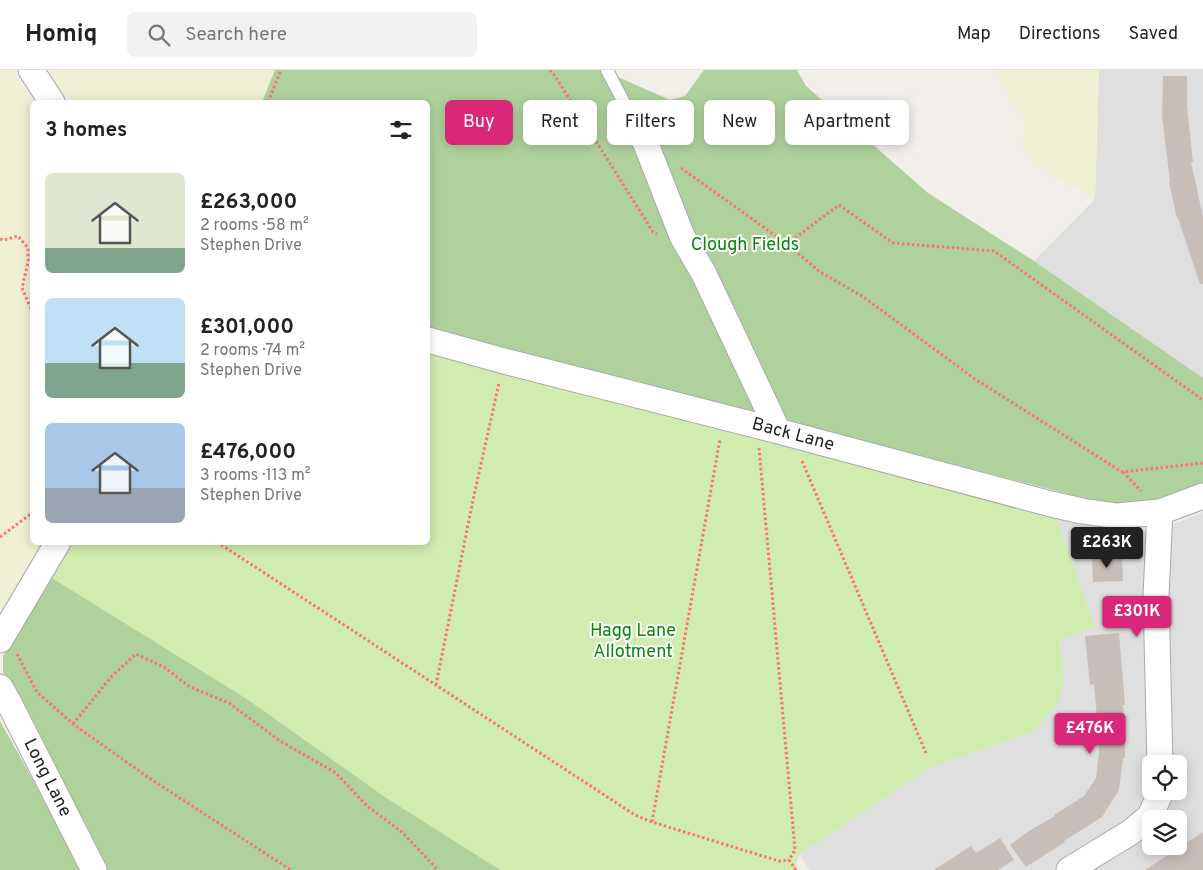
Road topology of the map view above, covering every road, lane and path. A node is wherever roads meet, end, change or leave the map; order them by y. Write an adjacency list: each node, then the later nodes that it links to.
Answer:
1 (32, 70): 5 (street)
2 (281, 70): 6 (path)
3 (550, 70): 10 (path)
4 (607, 70): 7 (lane)
5 (51, 100)
6 (269, 100)
7 (623, 100)
8 (646, 145): 10 (street)
9 (678, 166): 12 (path)
10 (682, 236): 18 (street)
11 (0, 239): 13 (path)
12 (787, 244): 16 (path); 19 (path)
13 (30, 306)
14 (430, 341): 15 (street, Back Lane)
15 (504, 361): 17 (street, Back Lane); 27 (path)
16 (1203, 400)
17 (724, 417): 18 (street, Back Lane); 33 (path)
18 (775, 430): 21 (street, Back Lane); 30 (path); 34 (path)
19 (1203, 463)
20 (1203, 496): 21 (street, Back Lane)
21 (1160, 512): 31 (street)
22 (30, 514): 23 (path)
23 (0, 537)
24 (56, 545): 26 (street)
25 (221, 545): 27 (path)
26 (3, 636): 29 (path)
27 (436, 686): 33 (path)
28 (0, 687): 35 (street, Long Lane)
29 (72, 724): 36 (path); 37 (path)
30 (926, 753)
31 (1160, 755)
32 (1157, 800): 39 (street)
33 (652, 822): 34 (path)
34 (789, 860): 38 (path)
35 (94, 870)
36 (292, 870)
37 (438, 870)
38 (796, 870)
39 (1069, 870)

